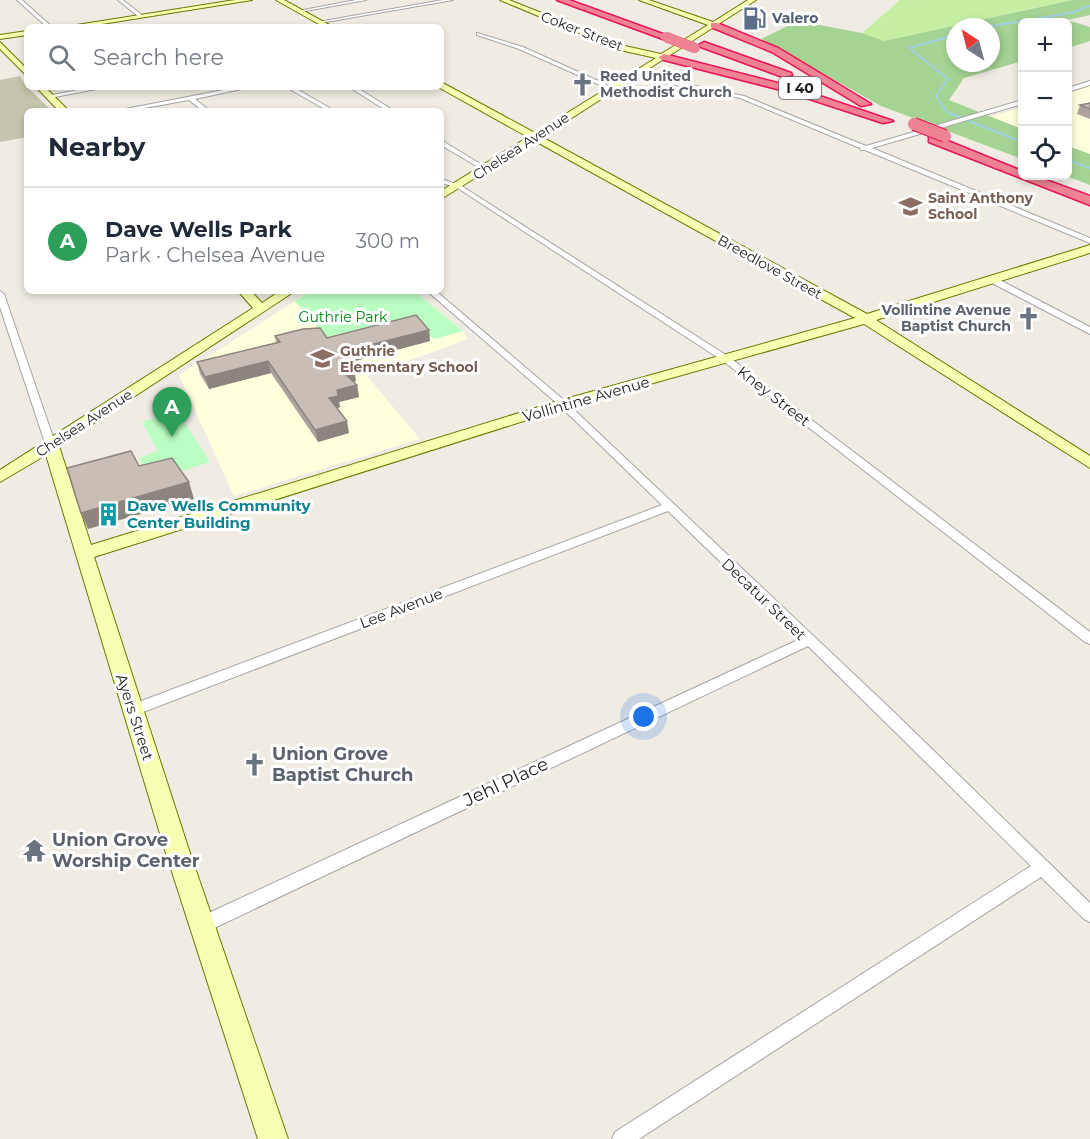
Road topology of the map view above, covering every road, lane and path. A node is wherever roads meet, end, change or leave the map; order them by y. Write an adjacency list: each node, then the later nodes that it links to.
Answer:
1 (19, 0): 16 (street)
2 (120, 0): 14 (street)
3 (270, 0): 4 (street)
4 (281, 0): 13 (street)
5 (364, 0): 13 (street)
6 (451, 0): 15 (street)
7 (502, 0): 26 (street, Coker Street)
8 (561, 0): 22 (highway, I 40)
9 (577, 0): 22 (highway, I 40)
10 (642, 0): 19 (street)
11 (753, 0): 19 (street, Chelsea Avenue)
12 (251, 1): 14 (street)
13 (300, 11): 15 (street)
14 (141, 16): 17 (street)
15 (320, 22): 18 (street)
16 (47, 24)
17 (88, 24)
18 (324, 24)
19 (714, 25): 26 (street, Chelsea Avenue); 41 (highway)
20 (24, 33): 23 (street)
21 (479, 34): 31 (street)
22 (670, 36): 25 (highway, I 40, bridge)
23 (0, 37)
24 (0, 44): 27 (street)
25 (699, 46): 41 (highway, I 40); 47 (highway, I 40)
26 (664, 57): 28 (street, Chelsea Avenue); 47 (highway)
27 (24, 71)
28 (633, 75): 31 (street, Chelsea Avenue); 52 (street)
29 (1090, 83): 32 (street)
30 (444, 87): 49 (street, Breedlove Street)
31 (611, 88): 49 (street, Chelsea Avenue)
32 (1072, 89)
33 (43, 90): 38 (street)
34 (85, 90): 38 (street)
35 (232, 90): 39 (street)
36 (294, 90): 45 (street)
37 (357, 90): 46 (street)
38 (50, 96): 42 (street)
39 (190, 98): 43 (street); 44 (street)
40 (1018, 103): 52 (street)
41 (865, 104): 48 (highway, I 40)
42 (61, 108)
43 (135, 108)
44 (203, 108)
45 (327, 108)
46 (386, 108)
47 (887, 121): 48 (highway, I 40)
48 (910, 126): 50 (highway, I 40)
49 (533, 137): 54 (street, Chelsea Avenue); 71 (street, Breedlove Street)
50 (939, 137): 53 (highway, I 40); 55 (highway, I 40)
51 (444, 144): 54 (street)
52 (863, 149): 63 (street)
53 (1018, 164)
54 (485, 169): 59 (street, Chelsea Avenue)
55 (1018, 172)
56 (1037, 180): 62 (highway, I 40)
57 (1058, 180): 60 (highway)
58 (444, 182): 59 (street, Kney Street)
59 (458, 186): 61 (street, Chelsea Avenue); 73 (street, Kney Street)
60 (1090, 192)
61 (444, 194)
62 (1090, 201)
63 (1090, 241)
64 (1090, 249): 65 (street, Vollintine Avenue)
65 (991, 279): 71 (street, Vollintine Avenue); 72 (street)
66 (0, 294): 75 (street, Ayers Street)
67 (247, 294): 70 (street)
68 (285, 294): 70 (street, Chelsea Avenue)
69 (435, 294): 74 (street, Decatur Street)
70 (261, 309): 75 (street, Chelsea Avenue)
71 (866, 319): 73 (street, Vollintine Avenue); 76 (street, Breedlove Street)
72 (1090, 331)
73 (726, 359): 74 (street, Vollintine Avenue); 80 (street, Kney Street)
74 (563, 404): 78 (street, Decatur Street); 79 (street, Vollintine Avenue)
75 (51, 446): 77 (street, Chelsea Avenue); 79 (street, Ayers Street)
76 (1090, 463)
77 (0, 477)
78 (670, 506): 81 (street, Decatur Street); 82 (street, Lee Avenue)
79 (83, 554): 82 (street, Ayers Street)
80 (1090, 639)
81 (808, 641): 83 (street, Decatur Street); 85 (street, Jehl Place)
82 (133, 710): 85 (street, Ayers Street)
83 (1041, 868): 84 (street, Decatur Street); 87 (street)
84 (1090, 914)
85 (204, 924): 86 (street, Ayers Street)
86 (273, 1139)
87 (622, 1139)

